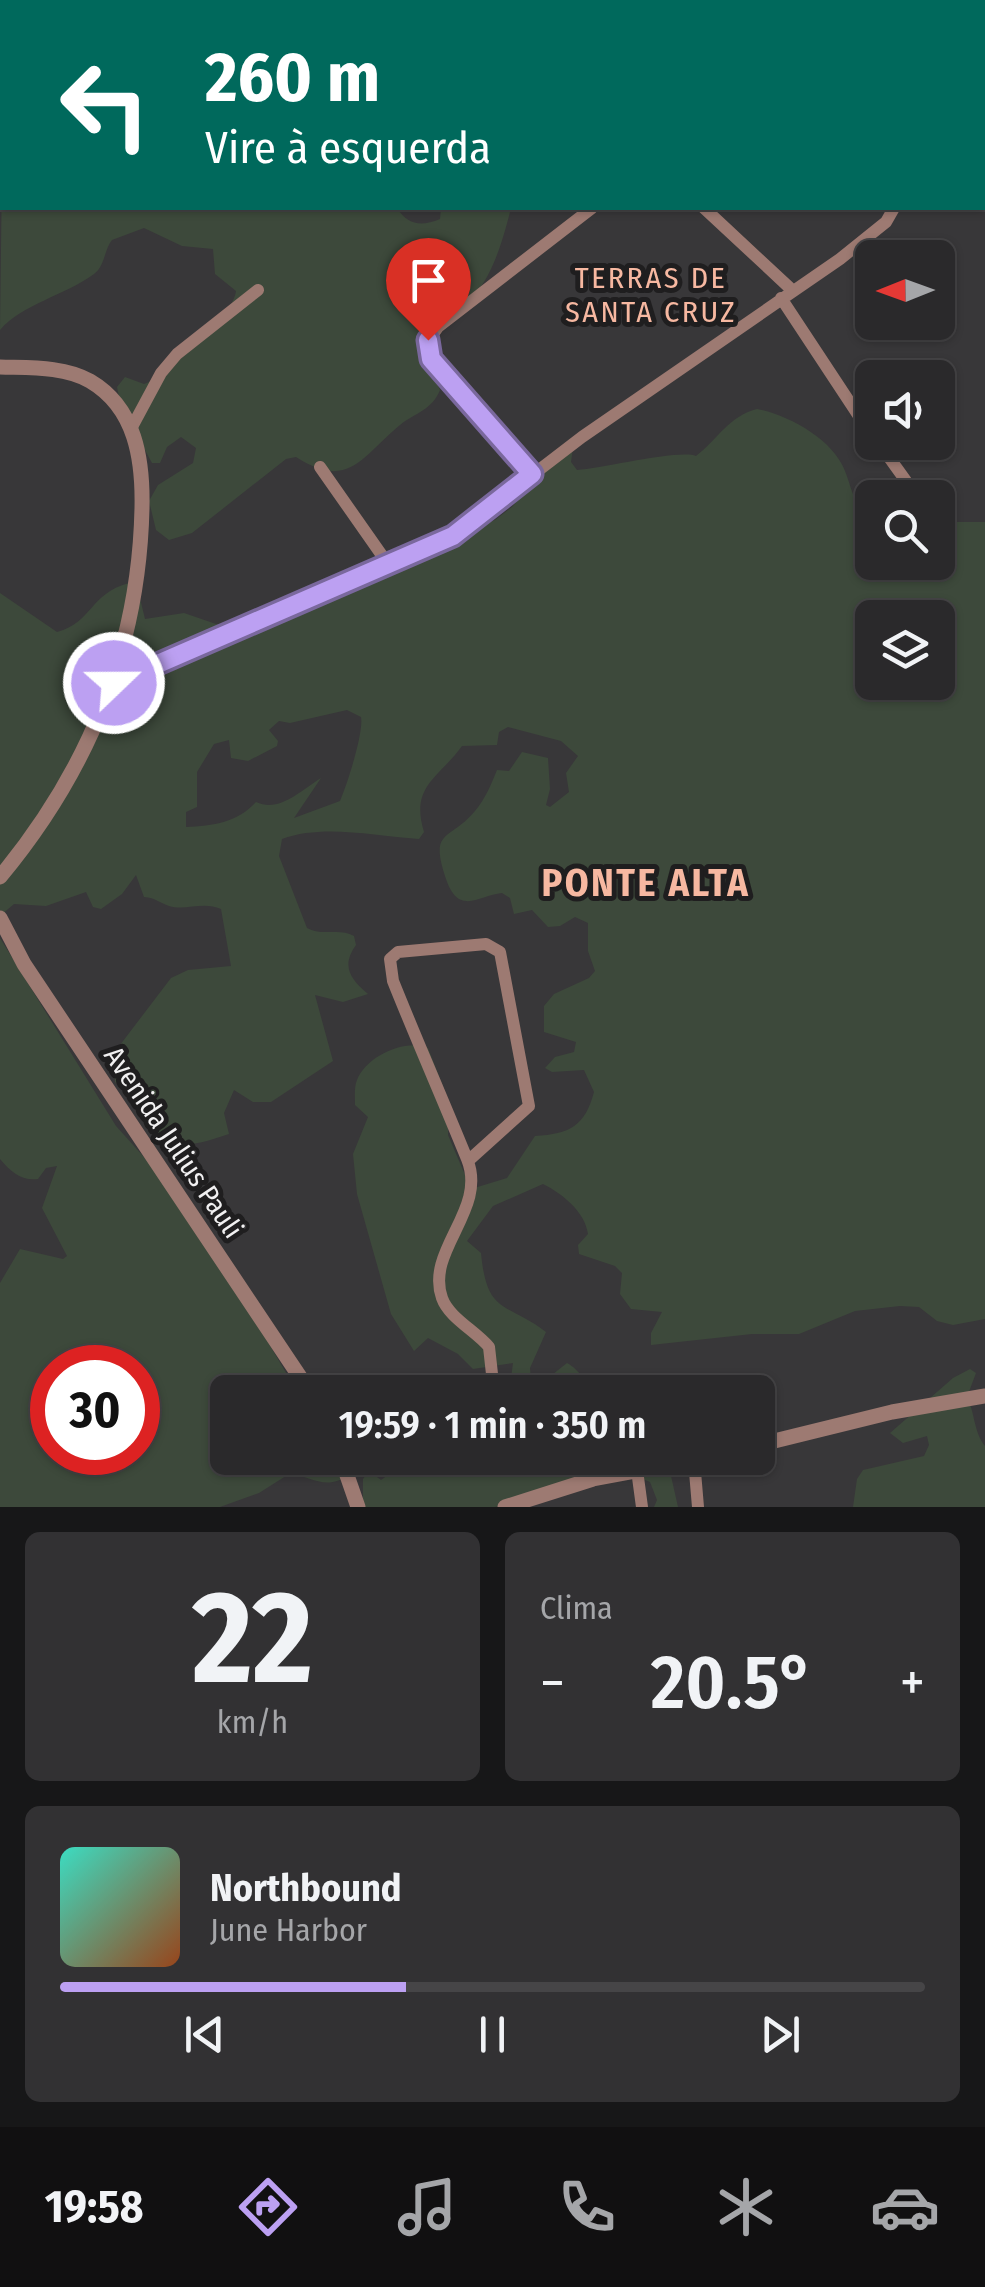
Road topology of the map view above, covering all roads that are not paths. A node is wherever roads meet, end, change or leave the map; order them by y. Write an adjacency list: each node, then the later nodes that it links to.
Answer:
1 (589, 210): 10 (street)
2 (706, 210): 5 (street)
3 (892, 210): 5 (street)
4 (258, 290): 8 (street)
5 (786, 294): 7 (street); 10 (street)
6 (0, 367): 8 (street)
7 (855, 408)
8 (132, 427): 12 (street)
9 (320, 468): 11 (street)
10 (532, 474): 11 (street)
11 (388, 564): 12 (street)
12 (114, 683): 13 (street)
13 (0, 877)
14 (0, 918): 16 (street, Avenida Julius Pauli)
15 (468, 1161): 15 (street); 17 (street)
16 (299, 1375)
17 (492, 1375)
18 (985, 1396): 19 (street)
19 (775, 1441)
20 (351, 1475): 24 (street)
21 (612, 1475): 25 (street)
22 (638, 1475): 26 (street)
23 (699, 1475): 27 (street)
24 (358, 1507)
25 (505, 1507)
26 (642, 1507)
27 (698, 1507)

